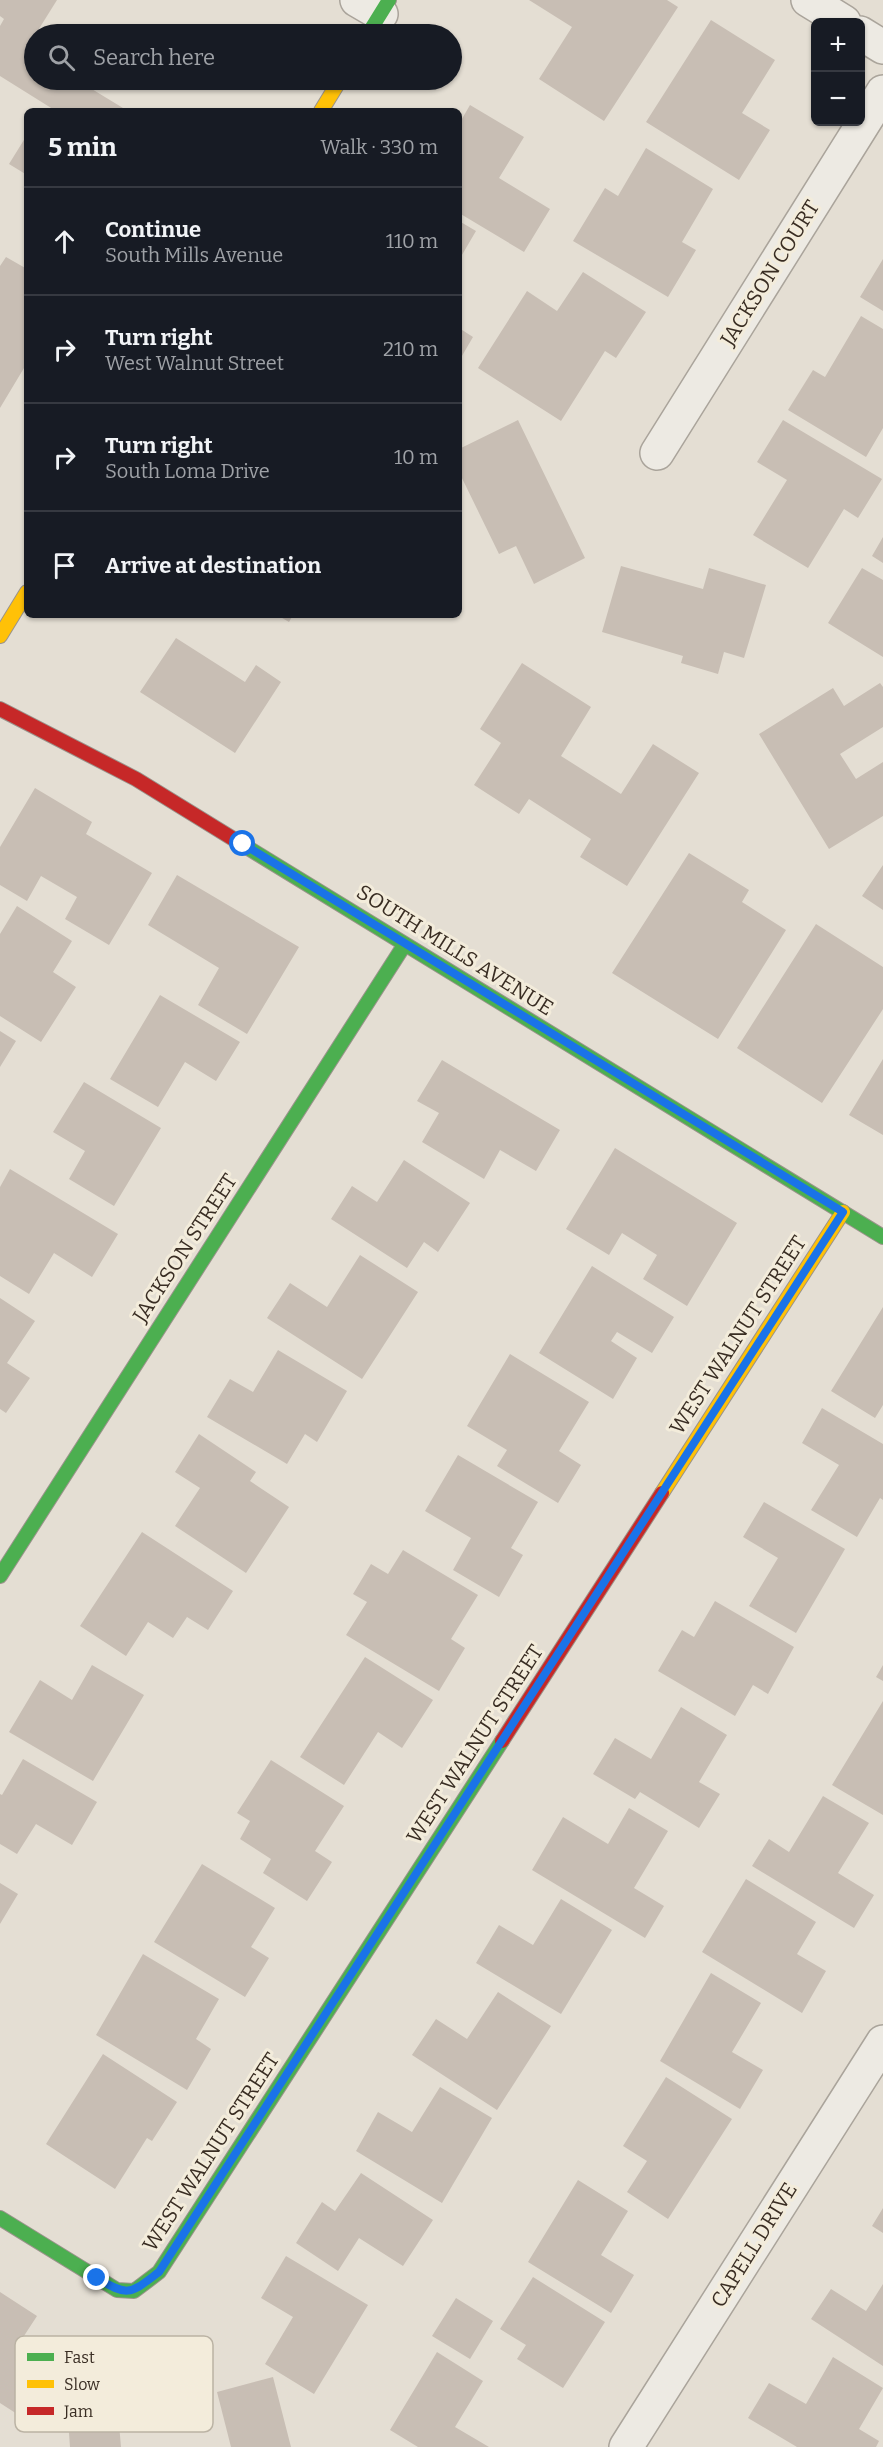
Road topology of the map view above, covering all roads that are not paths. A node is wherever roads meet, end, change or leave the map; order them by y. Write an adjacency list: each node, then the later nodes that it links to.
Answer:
1 (808, 0): 2 (street)
2 (837, 18)
3 (865, 36): 4 (street)
4 (883, 47)
5 (334, 90): 7 (street)
6 (883, 92): 8 (street, JACKSON COURT)
7 (323, 108)
8 (657, 453)
9 (24, 597): 10 (street)
10 (0, 636)
11 (0, 710): 12 (street, SOUTH MILLS AVENUE)
12 (405, 944): 13 (street, SOUTH MILLS AVENUE); 15 (street, JACKSON STREET)
13 (843, 1212): 14 (street, SOUTH MILLS AVENUE); 17 (street, WEST WALNUT STREET)
14 (883, 1236)
15 (0, 1576)
16 (883, 2042): 18 (street, CAPELL DRIVE)
17 (0, 2218)
18 (626, 2447)

